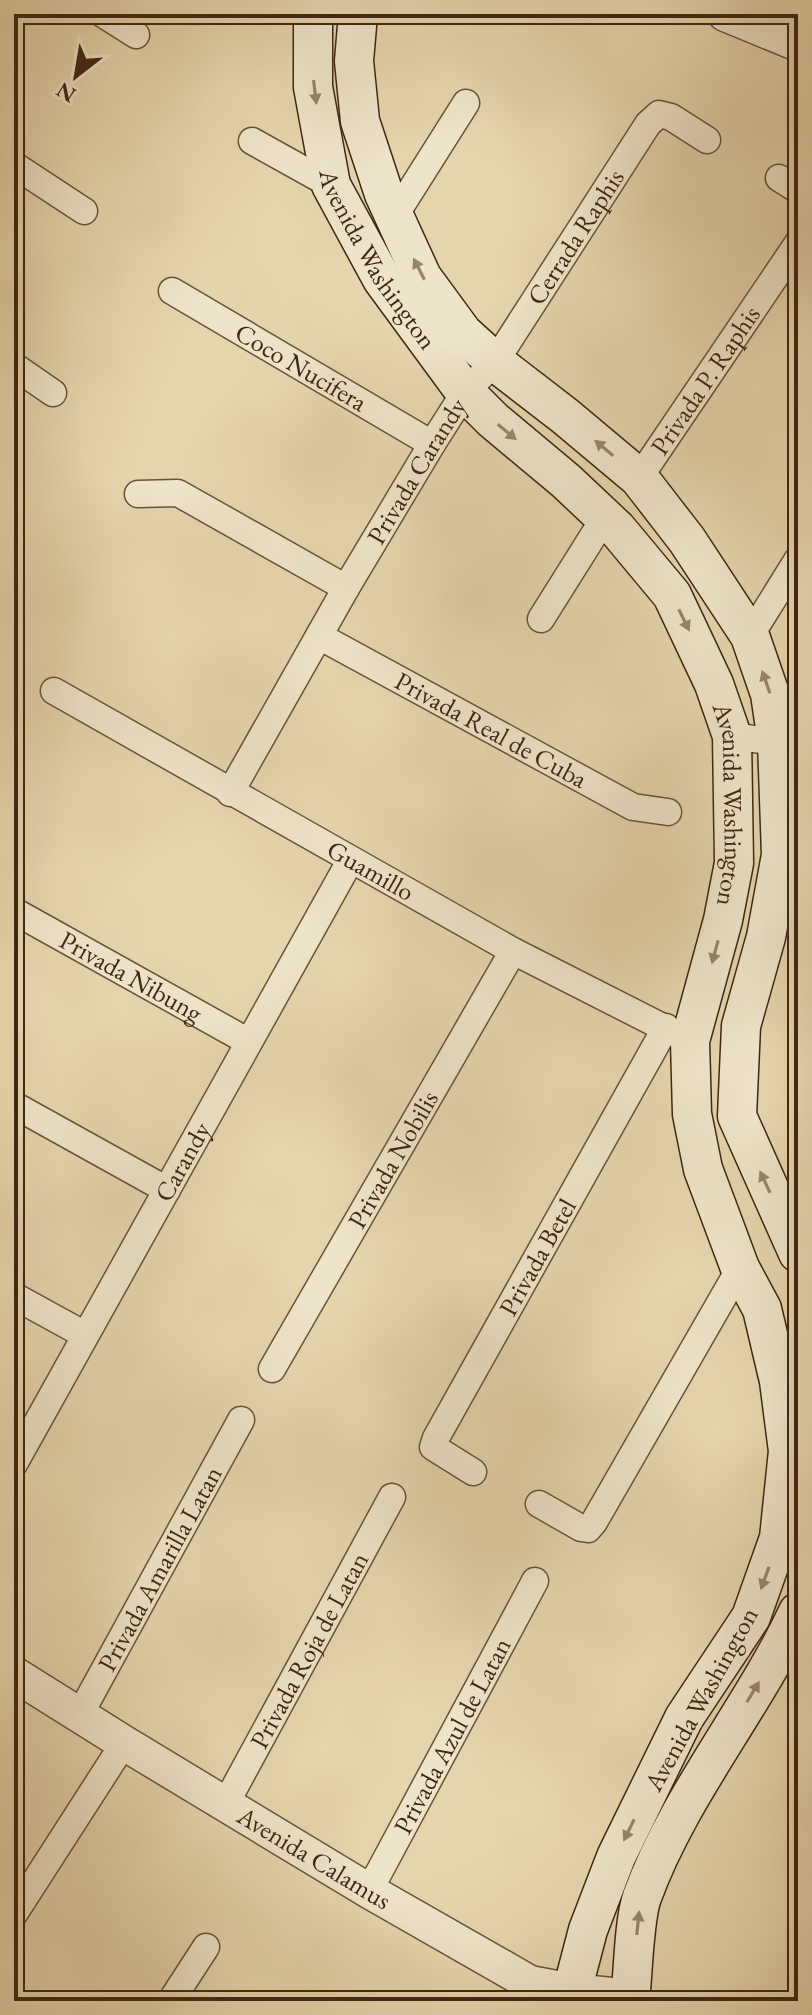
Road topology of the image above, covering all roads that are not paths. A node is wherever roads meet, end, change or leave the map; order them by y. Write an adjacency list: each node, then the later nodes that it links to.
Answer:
1 (103, 14): 5 (street)
2 (313, 14): 11 (main road, Avenida Washington, one-way to 11)
3 (358, 14): 13 (main road, Avenida Washington)
4 (725, 14): 6 (street)
5 (136, 35)
6 (798, 44)
7 (466, 103): 13 (street)
8 (707, 140): 16 (street, Cerrada Raphis)
9 (252, 141): 11 (street)
10 (14, 165): 12 (street)
11 (331, 185): 18 (main road, Avenida Washington)
12 (84, 211)
13 (394, 217): 16 (main road, Avenida Washington, one-way to 13)
14 (798, 243): 21 (street, Privada P. Raphis)
15 (172, 291): 20 (street, Coco Nucifera)
16 (495, 362): 18 (street, Privada Carandy); 21 (main road, Avenida Washington, one-way to 16)
17 (14, 366): 19 (street)
18 (465, 392): 20 (street, Privada Carandy); 23 (main road, Avenida Washington, one-way to 23)
19 (53, 393)
20 (432, 444): 25 (street, Privada Carandy)
21 (639, 478): 28 (main road, Avenida Washington)
22 (138, 494): 25 (street)
23 (605, 517): 26 (street); 30 (main road, Avenida Washington, one-way to 30)
24 (798, 559): 28 (street)
25 (346, 588): 27 (street, Privada Carandy)
26 (541, 619)
27 (319, 636): 32 (street, Privada Carandy); 33 (street, Privada Real de Cuba)
28 (750, 636): 31 (main road, Avenida Washington, one-way to 28)
29 (54, 691): 32 (street, Guamillo)
30 (732, 736): 31 (street); 37 (main road, Avenida Washington, one-way to 37)
31 (787, 743): 41 (main road, Avenida Washington, one-way to 31)
32 (230, 793): 34 (street, Guamillo)
33 (668, 812)
34 (350, 861): 36 (street, Guamillo); 38 (street, Carandy)
35 (14, 911): 38 (street, Privada Nibung)
36 (513, 951): 37 (street, Guamillo); 45 (street, Privada Nobilis)
37 (678, 1034): 42 (main road, Avenida Washington); 48 (street, Privada Betel)
38 (249, 1042): 40 (street, Carandy)
39 (14, 1105): 40 (street)
40 (167, 1190): 44 (street, Carandy)
41 (798, 1253)
42 (740, 1268): 50 (street); 60 (main road, Avenida Washington, one-way to 60)
43 (14, 1296): 44 (street)
44 (85, 1335): 47 (street, Carandy)
45 (272, 1369)
46 (241, 1420): 54 (street, Privada Amarilla Latan)
47 (14, 1464)
48 (473, 1472)
49 (392, 1497): 56 (street, Privada Roja de Latan)
50 (539, 1504)
51 (535, 1581): 57 (street, Privada Azul de Latan)
52 (798, 1612): 61 (main road, Avenida Washington, one-way to 52)
53 (14, 1674): 54 (street, Avenida Calamus)
54 (79, 1716): 55 (street, Avenida Calamus)
55 (124, 1743): 56 (street, Avenida Calamus); 58 (street)
56 (225, 1805): 57 (street, Avenida Calamus)
57 (369, 1891): 60 (street, Avenida Calamus)
58 (18, 1901)
59 (206, 1947): 62 (street)
60 (572, 1996): 61 (street, Avenida Calamus)
61 (635, 2000)
62 (172, 2001)

